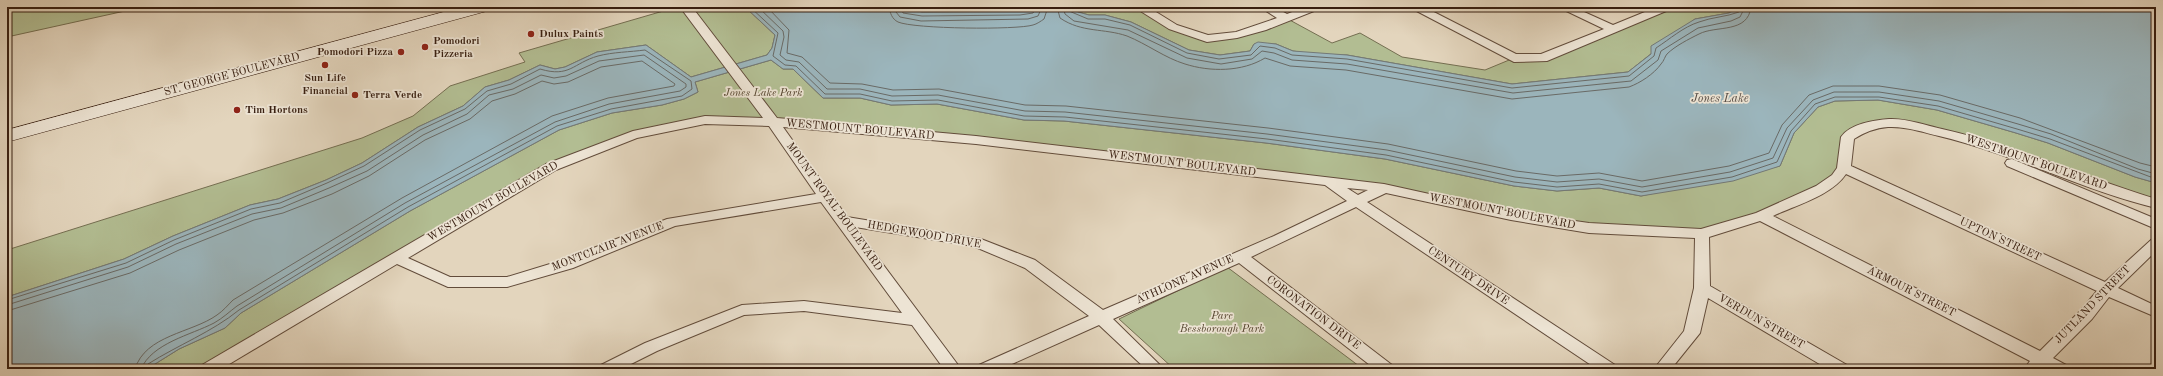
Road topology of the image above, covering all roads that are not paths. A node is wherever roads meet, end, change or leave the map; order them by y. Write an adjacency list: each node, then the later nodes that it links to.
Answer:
1 (480, 7): 12 (main road, ST. GEORGE BOULEVARD)
2 (686, 7): 11 (street, MOUNT ROYAL BOULEVARD)
3 (1140, 7): 9 (street)
4 (1266, 7): 9 (street)
5 (1315, 7): 9 (street)
6 (1415, 7): 10 (street)
7 (1564, 7): 10 (street)
8 (1667, 7): 10 (street)
9 (1286, 18)
10 (1613, 29)
11 (773, 122): 15 (street, WESTMOUNT BOULEVARD); 17 (street, MOUNT ROYAL BOULEVARD); 26 (street, WESTMOUNT BOULEVARD)
12 (7, 136)
13 (1964, 138): 14 (street, WESTMOUNT BOULEVARD); 19 (street, WESTMOUNT BOULEVARD); 22 (street)
14 (1844, 168): 20 (street, WESTMOUNT BOULEVARD); 28 (street, UPTON STREET)
15 (1328, 182): 16 (street, WESTMOUNT BOULEVARD); 18 (street, CENTURY DRIVE)
16 (1384, 188): 18 (street, ATHLONE AVENUE); 23 (street, WESTMOUNT BOULEVARD)
17 (824, 197): 21 (street, MOUNT ROYAL BOULEVARD); 26 (street, MONTCLAIR AVENUE)
18 (1357, 202): 25 (street, ATHLONE AVENUE); 39 (street, CENTURY DRIVE)
19 (2156, 204)
20 (1761, 216): 23 (street, WESTMOUNT BOULEVARD); 32 (street, ARMOUR STREET)
21 (844, 221): 30 (street, HEDGEWOOD DRIVE); 31 (street, MOUNT ROYAL BOULEVARD)
22 (2156, 224)
23 (1702, 234): 27 (street)
24 (2156, 243): 28 (street, JUTLAND STREET)
25 (1240, 256): 30 (street, ATHLONE AVENUE); 38 (street, CORONATION DRIVE)
26 (396, 258): 33 (street, WESTMOUNT BOULEVARD)
27 (1702, 288): 40 (street); 41 (street, VERDUN STREET)
28 (2107, 289): 29 (street, UPTON STREET); 32 (street, JUTLAND STREET)
29 (2156, 312)
30 (1101, 317): 36 (street, ATHLONE AVENUE); 37 (street, HEDGEWOOD DRIVE)
31 (916, 320): 34 (street); 35 (street, MOUNT ROYAL BOULEVARD)
32 (2036, 364): 42 (street, ARMOUR STREET)
33 (208, 369)
34 (607, 369)
35 (953, 369)
36 (985, 369)
37 (1156, 369)
38 (1386, 369)
39 (1609, 369)
40 (1662, 369)
41 (1841, 369)
42 (2060, 369)

